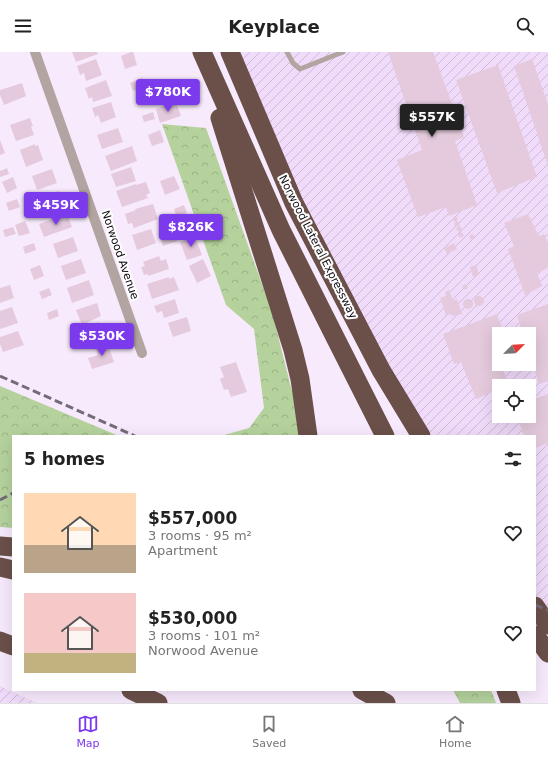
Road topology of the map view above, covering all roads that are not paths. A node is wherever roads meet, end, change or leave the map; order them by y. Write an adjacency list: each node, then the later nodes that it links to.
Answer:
1 (35, 52): 8 (street, Norwood Avenue)
2 (198, 52): 9 (highway)
3 (202, 52): 7 (highway, Norwood Lateral Expressway)
4 (230, 52): 12 (highway, Norwood Lateral Expressway)
5 (287, 52): 6 (lane)
6 (343, 52)
7 (342, 349): 10 (highway); 11 (highway)
8 (142, 354)
9 (308, 435)
10 (385, 435)
11 (396, 435)
12 (420, 435)
13 (0, 546): 14 (highway)
14 (12, 547)
15 (0, 567): 16 (highway)
16 (12, 570)
17 (536, 637): 20 (highway)
18 (0, 641): 19 (highway)
19 (12, 646)
20 (548, 653)
21 (134, 691): 24 (highway)
22 (364, 691): 25 (highway)
23 (506, 691): 26 (highway)
24 (158, 703)
25 (386, 703)
26 (511, 703)

